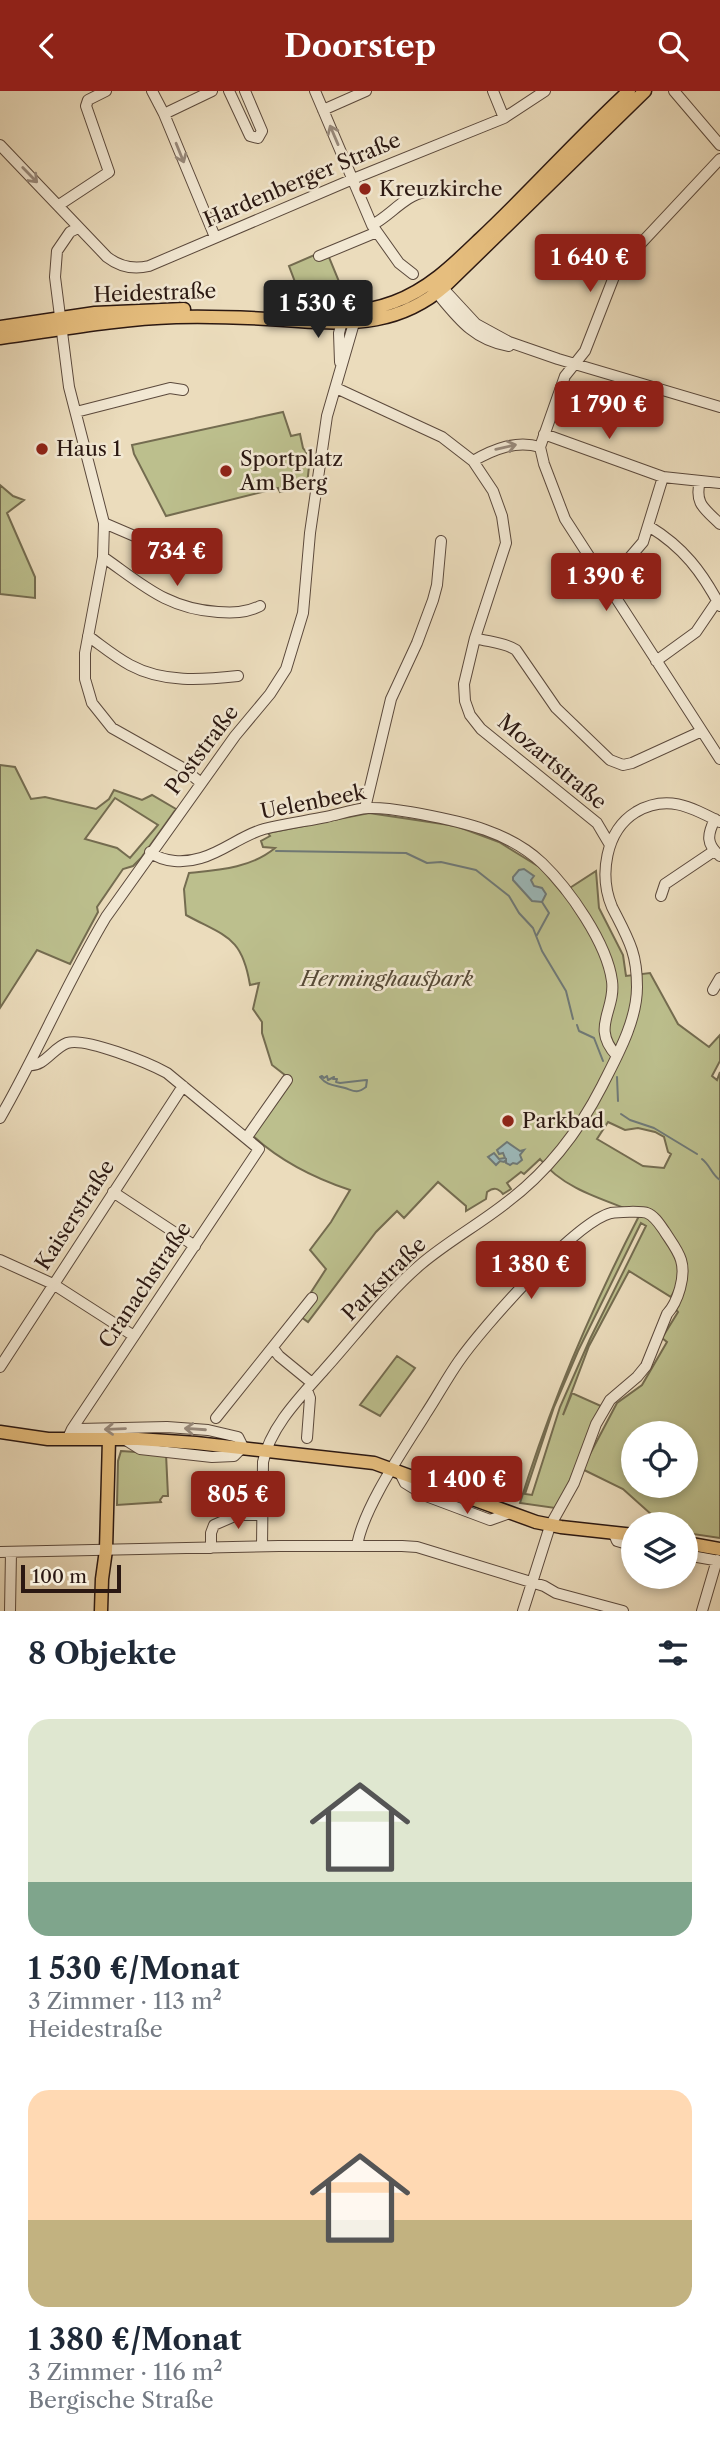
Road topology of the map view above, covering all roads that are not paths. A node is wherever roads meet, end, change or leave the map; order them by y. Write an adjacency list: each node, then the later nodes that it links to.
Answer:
1 (106, 91): 21 (street)
2 (152, 91): 14 (street)
3 (212, 91): 14 (street)
4 (229, 91): 5 (street)
5 (245, 91)
6 (315, 91): 13 (street)
7 (366, 91): 13 (street)
8 (493, 91): 15 (street)
9 (545, 91): 15 (street, Hardenberger Straße)
10 (629, 91): 27 (main road)
11 (645, 91): 27 (main road)
12 (674, 91): 17 (street)
13 (323, 110): 19 (street, one-way to 13)
14 (164, 114): 24 (street, one-way to 24)
15 (505, 118): 19 (street, Hardenberger Straße)
16 (0, 145): 21 (street, Hardenberger Straße, one-way to 21)
17 (720, 145)
18 (720, 159): 33 (street)
19 (353, 179): 23 (street); 24 (street, Hardenberger Straße)
20 (425, 192): 23 (street)
21 (59, 205): 22 (street, Hardenberger Straße)
22 (78, 228): 24 (street, Hardenberger Straße); 29 (street)
23 (375, 229): 25 (street); 26 (street)
24 (215, 237)
25 (319, 256)
26 (413, 274)
27 (436, 286): 28 (main road, Heidestraße); 28 (main road, Heidestraße); 33 (street)
28 (351, 318): 29 (main road, Heidestraße); 30 (main road, Heidestraße); 34 (street, Poststraße)
29 (61, 323): 30 (main road, Heidestraße); 31 (main road, Heidestraße); 32 (main road, Heidestraße); 38 (street)
30 (340, 323): 34 (street, Poststraße)
31 (0, 327)
32 (0, 338)
33 (573, 364): 37 (street); 39 (street)
34 (341, 373): 35 (street, Poststraße)
35 (336, 388): 41 (street, Mozartstraße); 61 (street, Poststraße)
36 (184, 390): 38 (street)
37 (720, 407)
38 (76, 412): 45 (street)
39 (544, 434): 40 (street); 42 (street)
40 (540, 447): 41 (street, one-way to 40); 51 (street)
41 (473, 461): 55 (street, Mozartstraße)
42 (663, 477): 43 (street); 47 (street)
43 (700, 481): 44 (street); 46 (street)
44 (720, 483)
45 (104, 523): 49 (street); 50 (street)
46 (720, 524)
47 (650, 527): 51 (street); 52 (street)
48 (441, 541): 62 (street)
49 (103, 557): 53 (street); 54 (street)
50 (201, 561)
51 (602, 578): 56 (street)
52 (719, 604): 56 (street)
53 (260, 606)
54 (88, 636): 57 (street); 61 (street)
55 (475, 638): 58 (street); 64 (street, Mozartstraße)
56 (656, 661): 58 (street)
57 (238, 676)
58 (702, 731): 59 (street)
59 (715, 742): 60 (street)
60 (720, 759)
61 (201, 783): 65 (street, Poststraße)
62 (365, 809): 65 (street, Uelenbeek); 70 (street, Uelenbeek)
63 (717, 821): 64 (street); 66 (street)
64 (610, 845): 71 (street, Parkstraße)
65 (150, 852): 73 (street, Poststraße)
66 (717, 854): 67 (street)
67 (661, 896)
68 (720, 978): 69 (street)
69 (713, 990)
70 (604, 1030): 71 (street); 72 (street)
71 (622, 1042): 72 (street, Parkstraße)
72 (617, 1056): 86 (street, Parkstraße)
73 (29, 1065): 75 (street); 76 (street, Poststraße)
74 (287, 1080): 77 (street)
75 (183, 1086): 77 (street); 78 (street, Kaiserstraße)
76 (0, 1118)
77 (247, 1137): 79 (street, Cranachstraße)
78 (113, 1192): 79 (street); 81 (street, Kaiserstraße)
79 (195, 1246): 83 (street, Cranachstraße)
80 (0, 1259): 81 (street)
81 (53, 1284): 83 (street); 85 (street, Kaiserstraße)
82 (312, 1298): 84 (street)
83 (134, 1336): 90 (street, Cranachstraße)
84 (273, 1348): 86 (street); 87 (street)
85 (0, 1367)
86 (309, 1387): 91 (street); 96 (street, Parkstraße)
87 (216, 1418)
88 (152, 1427): 90 (street, one-way to 90); 94 (street); 95 (street, one-way to 88)
89 (0, 1431): 90 (main road)
90 (69, 1435): 92 (main road)
91 (307, 1438)
92 (109, 1439): 93 (main road); 107 (main road)
93 (123, 1439): 94 (main road); 95 (street)
94 (138, 1439): 95 (main road)
95 (243, 1447): 96 (main road)
96 (266, 1450): 97 (main road); 98 (street)
97 (396, 1471): 99 (main road); 99 (street); 104 (street)
98 (263, 1515): 103 (street); 105 (street)
99 (550, 1525): 100 (main road); 111 (street)
100 (613, 1532): 101 (main road); 102 (street)
101 (621, 1533)
102 (621, 1542)
103 (262, 1546): 104 (street); 105 (street)
104 (357, 1546): 111 (street)
105 (211, 1548): 107 (street)
106 (698, 1548): 110 (main road)
107 (106, 1550): 108 (street); 113 (main road)
108 (6, 1552): 112 (street)
109 (698, 1556): 110 (street)
110 (719, 1557): 116 (street)
111 (530, 1583): 114 (street); 115 (street)
112 (10, 1611)
113 (102, 1611)
114 (523, 1611)
115 (623, 1611)
116 (702, 1611)

